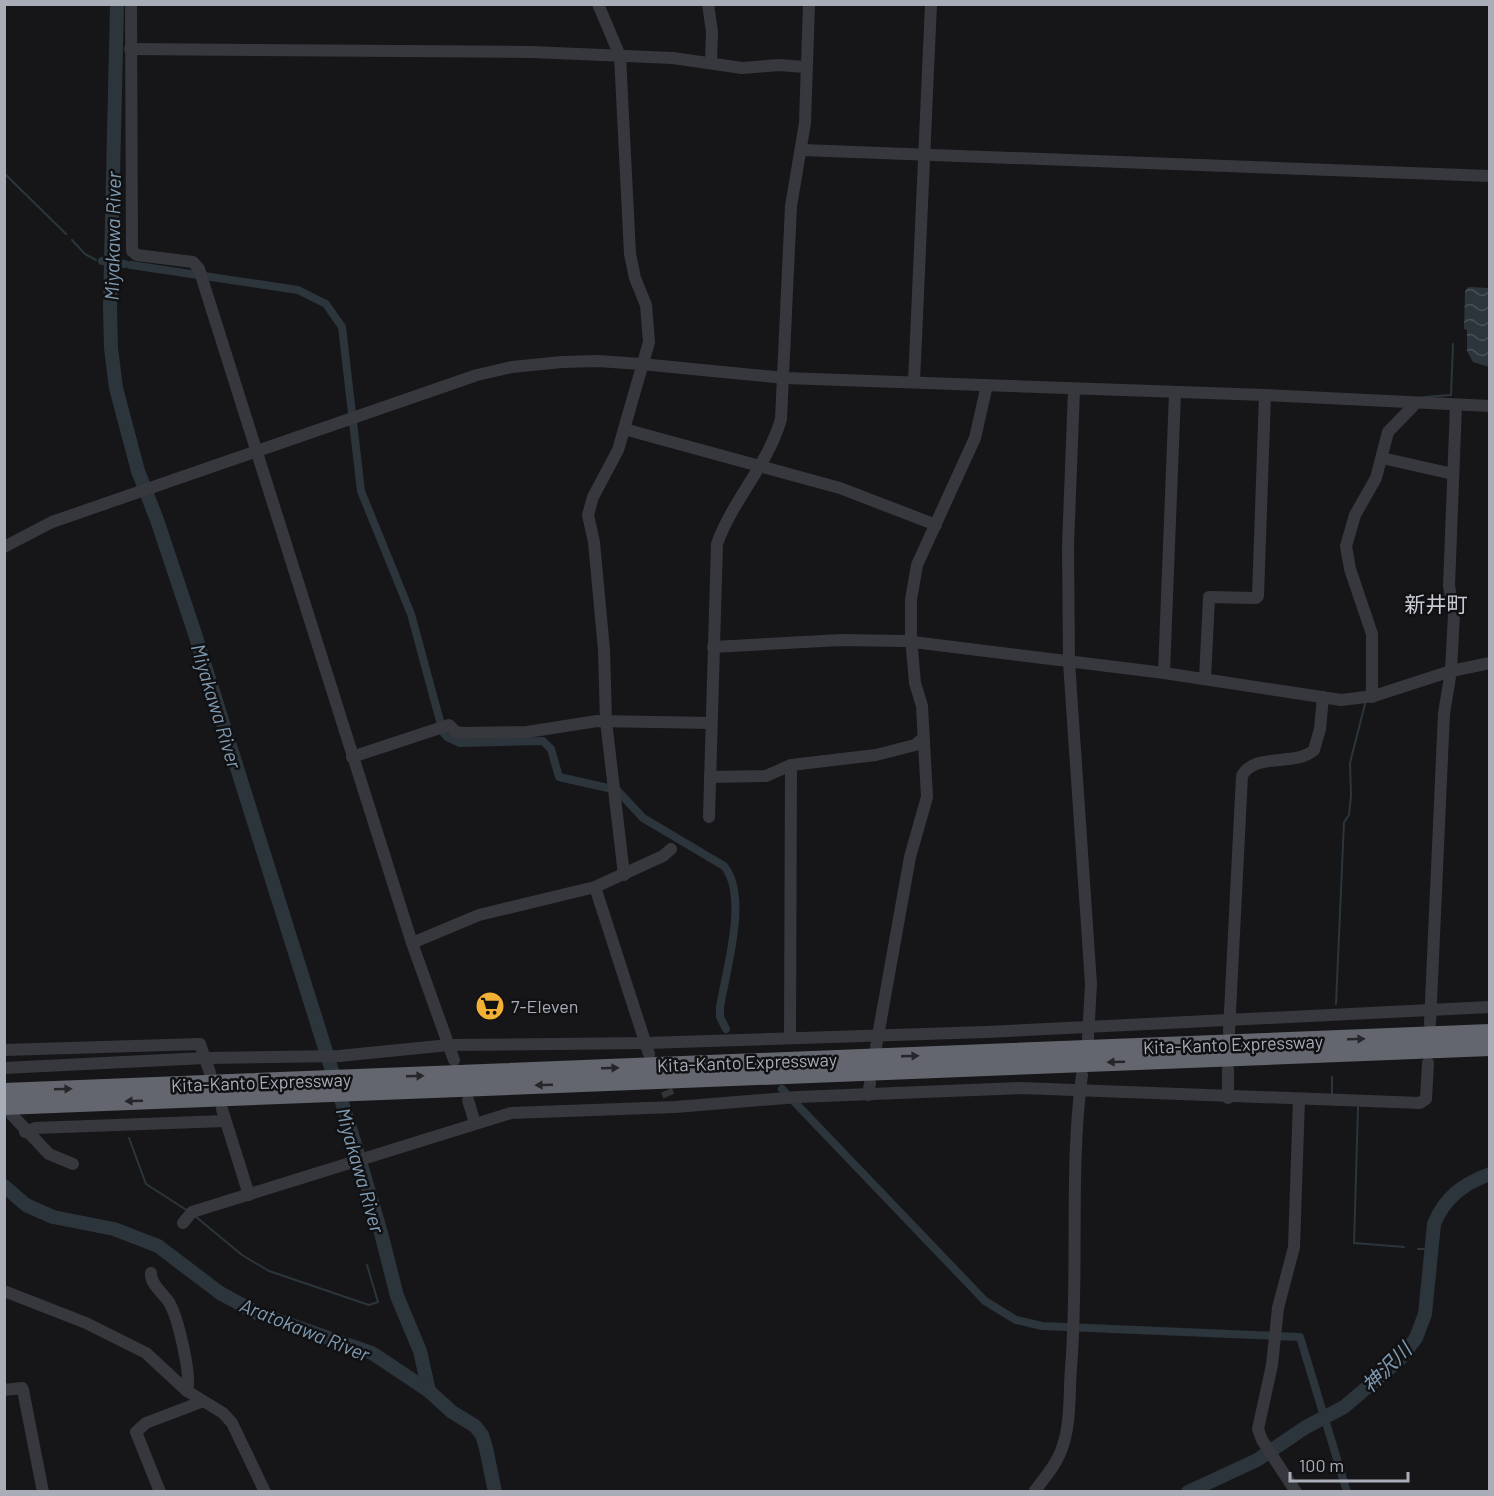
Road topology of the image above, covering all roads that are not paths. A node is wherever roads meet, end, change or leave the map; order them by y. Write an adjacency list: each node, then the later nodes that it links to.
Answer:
1 (131, 4): 6 (street)
2 (598, 4): 7 (street)
3 (708, 4): 8 (street)
4 (808, 4): 9 (street)
5 (931, 4): 11 (street)
6 (130, 49): 7 (street); 24 (street)
7 (620, 56): 8 (street); 13 (street)
8 (711, 62): 9 (street)
9 (805, 67): 10 (street)
10 (802, 150): 11 (street); 14 (street)
11 (924, 155): 12 (street); 15 (street)
12 (1490, 176)
13 (641, 364): 14 (street); 23 (street); 24 (street)
14 (785, 378): 15 (street); 26 (street)
15 (914, 382): 16 (street)
16 (987, 385): 17 (street); 28 (street)
17 (1074, 390): 18 (street); 32 (street)
18 (1176, 393): 19 (street); 35 (street)
19 (1265, 395): 20 (street); 36 (street)
20 (1416, 403): 21 (street); 25 (street)
21 (1456, 405): 22 (street); 27 (street)
22 (1490, 406)
23 (624, 429): 26 (street); 39 (street)
24 (256, 451): 29 (street); 42 (street)
25 (1382, 458): 27 (street); 38 (street)
26 (760, 468): 28 (street); 31 (street)
27 (1453, 474): 34 (street)
28 (936, 525): 30 (street)
29 (4, 546)
30 (912, 643): 31 (street); 32 (street); 41 (street)
31 (713, 646): 40 (street)
32 (1069, 662): 35 (street); 54 (street)
33 (1490, 663): 34 (street)
34 (1451, 671): 38 (street); 51 (street)
35 (1164, 673): 36 (street)
36 (1205, 679): 37 (street)
37 (1323, 697): 38 (street); 53 (street)
38 (1372, 697)
39 (606, 721): 40 (street); 42 (street); 47 (street)
40 (711, 723): 44 (street)
41 (922, 739): 43 (street); 57 (street)
42 (352, 757): 49 (street)
43 (791, 765): 44 (street); 56 (street)
44 (711, 777): 45 (street)
45 (709, 817)
46 (671, 849): 47 (street)
47 (624, 875): 48 (street)
48 (596, 887): 49 (street); 60 (street)
49 (412, 943): 58 (street)
50 (1490, 1007): 51 (street)
51 (1431, 1010): 52 (street); 53 (street)
52 (1430, 1024)
53 (1229, 1027): 54 (street)
54 (1088, 1032): 57 (street)
55 (1490, 1034): 69 (highway, Kita-Kanto Expressway, one-way to 55)
56 (790, 1038): 57 (street); 60 (street)
57 (877, 1041)
58 (449, 1045): 60 (street); 62 (street); 63 (street)
59 (1490, 1047): 69 (highway, Kita-Kanto Expressway, one-way to 69)
60 (648, 1048)
61 (4, 1050): 62 (street)
62 (206, 1058): 65 (street); 67 (street)
63 (454, 1060)
64 (1428, 1063): 74 (street)
65 (4, 1068)
66 (1228, 1070): 73 (street)
67 (210, 1073)
68 (1082, 1075): 71 (street)
69 (357, 1085): 70 (highway, Kita-Kanto Expressway)
70 (316, 1086): 72 (highway, Kita-Kanto Expressway, one-way to 70); 76 (highway, Kita-Kanto Expressway, one-way to 76)
71 (1080, 1091): 73 (street); 77 (street); 90 (street)
72 (4, 1092)
73 (1228, 1098): 74 (street)
74 (1299, 1099): 91 (street)
75 (468, 1100): 77 (street)
76 (8, 1110): 78 (street)
77 (475, 1123): 80 (street)
78 (25, 1132): 79 (street); 80 (street)
79 (73, 1164)
80 (249, 1195): 81 (street)
81 (183, 1223)
82 (151, 1273): 85 (street)
83 (4, 1291): 85 (street)
84 (4, 1390): 87 (street)
85 (187, 1391): 86 (street)
86 (201, 1401): 88 (street); 89 (street)
87 (43, 1491)
88 (160, 1491)
89 (265, 1491)
90 (1034, 1491)
91 (1296, 1491)

